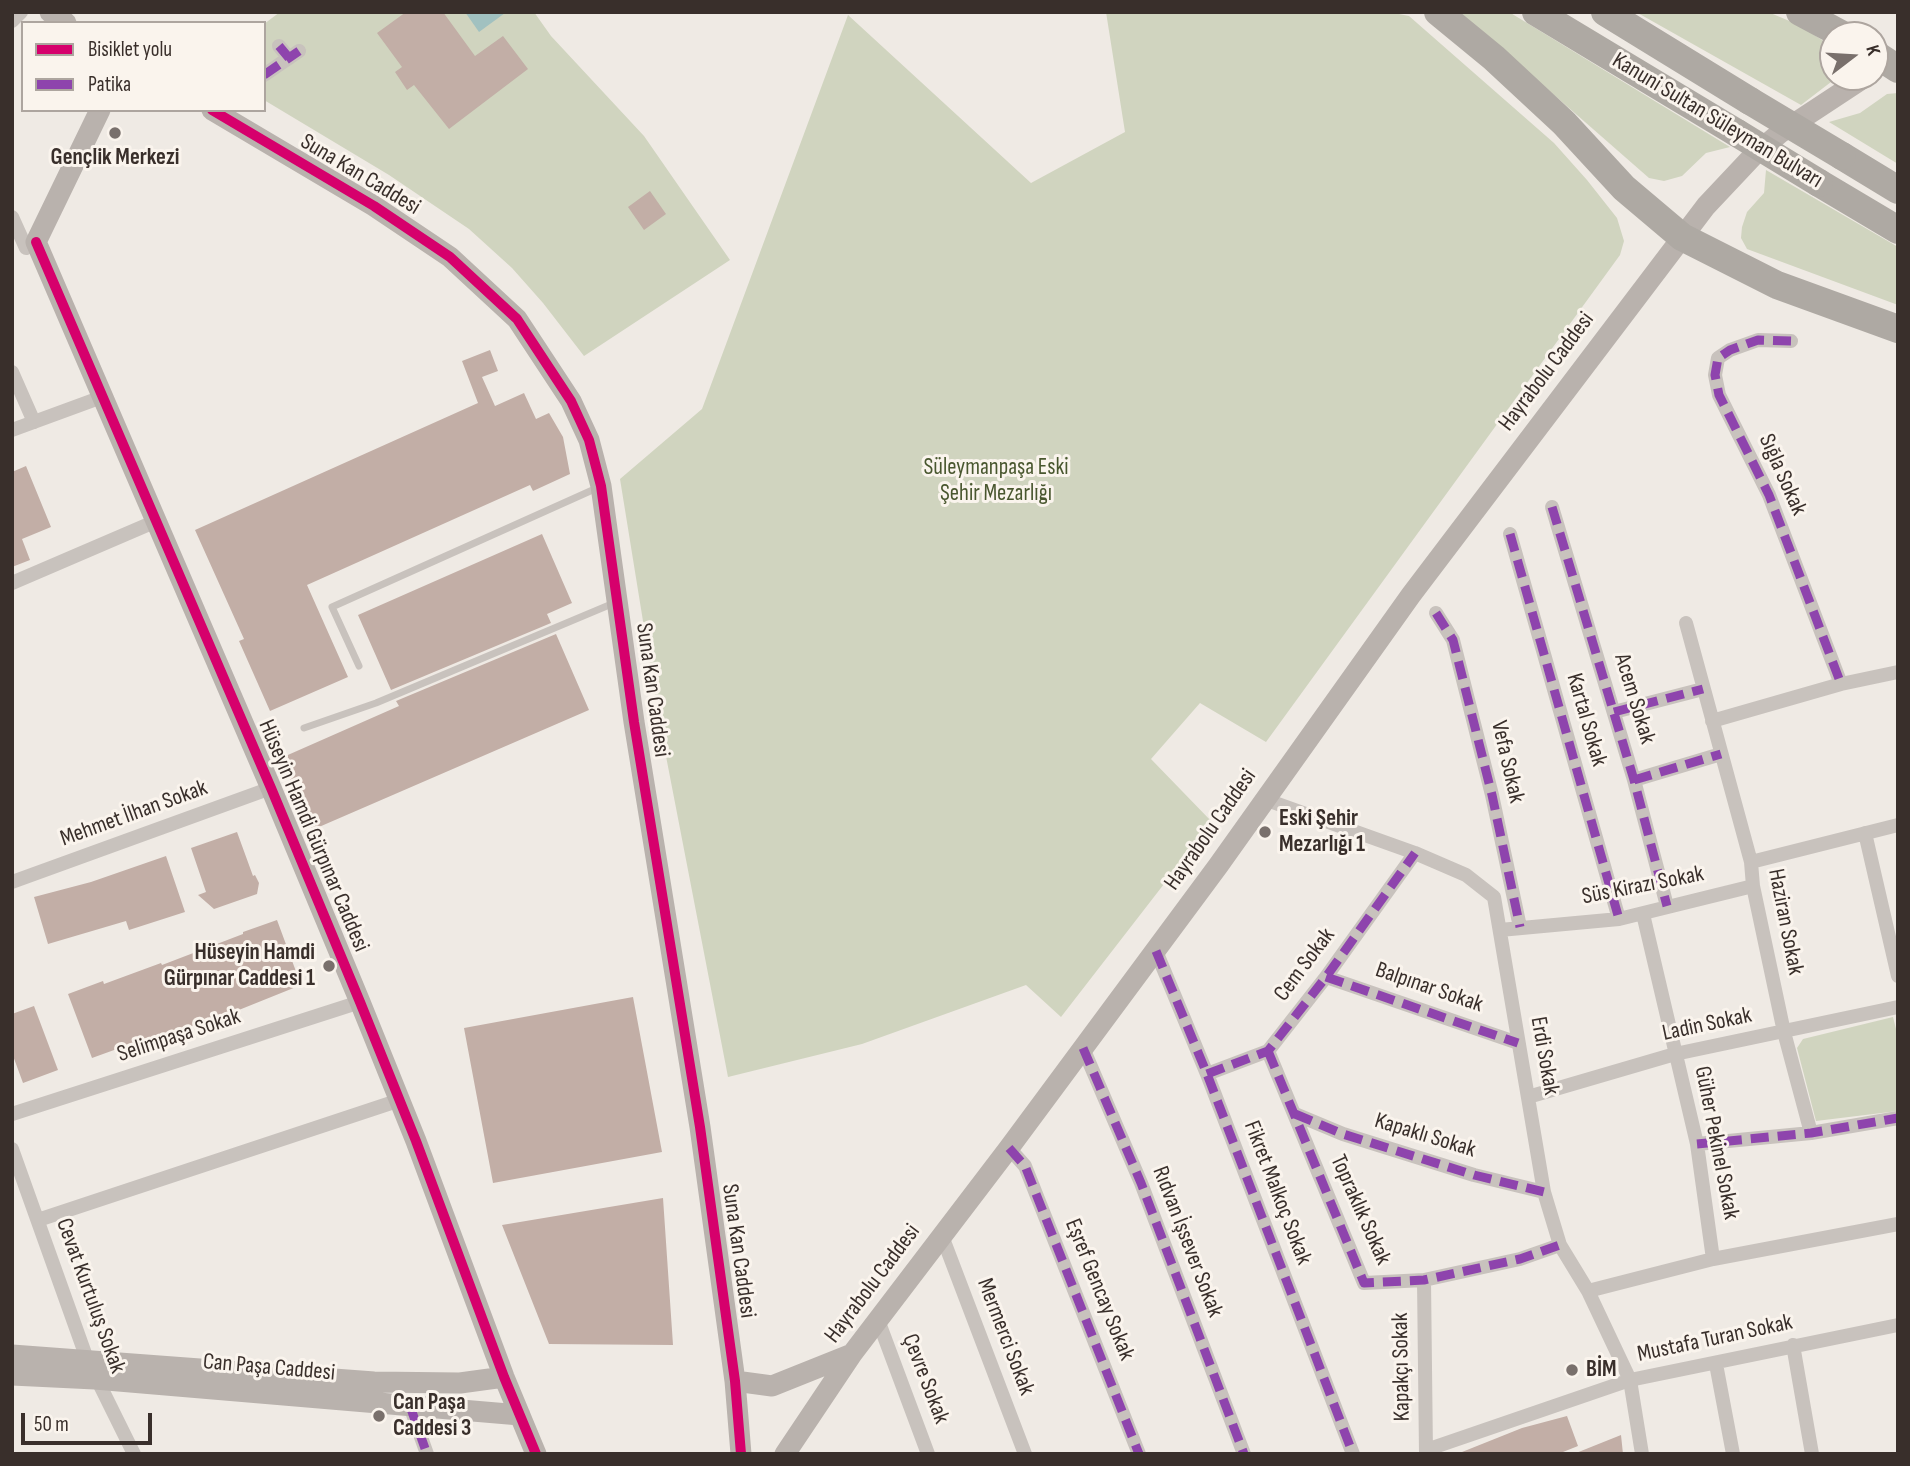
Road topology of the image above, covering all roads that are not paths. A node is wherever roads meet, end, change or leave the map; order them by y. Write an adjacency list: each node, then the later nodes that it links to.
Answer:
1 (21, 12): 6 (street)
2 (1438, 12): 16 (highway)
3 (1536, 12): 15 (highway, Kanuni Sultan Süleyman Bulvarı, bridge)
4 (1605, 12): 13 (highway, Kanuni Sultan Süleyman Bulvarı, bridge)
5 (1800, 12): 7 (highway)
6 (12, 21)
7 (1819, 22)
8 (279, 46): 9 (street)
9 (266, 74)
10 (1843, 91): 16 (street, Hayrabolu Caddesi)
11 (99, 112): 17 (street)
12 (215, 112): 25 (street, Suna Kan Caddesi)
13 (1898, 190)
14 (12, 216): 17 (street)
15 (1898, 230)
16 (1682, 237): 19 (highway); 43 (street, Hayrabolu Caddesi)
17 (31, 245): 18 (street); 22 (street, Hüseyin Hamdi Gürpınar Caddesi)
18 (12, 256)
19 (1898, 329)
20 (1791, 341): 35 (street, Sığla Sokak)
21 (12, 372): 23 (street)
22 (102, 397): 23 (street); 27 (street, Hüseyin Hamdi Gürpınar Caddesi)
23 (34, 422): 24 (street)
24 (12, 430)
25 (601, 486): 30 (street, Suna Kan Caddesi); 33 (lane)
26 (1552, 507): 37 (street, Acem Sokak)
27 (154, 522): 29 (street); 42 (street, Hüseyin Hamdi Gürpınar Caddesi)
28 (1510, 534): 52 (street, Kartal Sokak)
29 (12, 583)
30 (618, 601): 39 (lane); 94 (street, Suna Kan Caddesi)
31 (1436, 613): 53 (street, Vefa Sokak)
32 (1686, 623): 36 (street, Haziran Sokak)
33 (359, 666)
34 (1898, 672): 35 (street)
35 (1841, 684): 38 (street)
36 (1703, 689): 37 (street); 38 (street, Haziran Sokak)
37 (1614, 712): 41 (street, Acem Sokak)
38 (1712, 721): 40 (street, Haziran Sokak)
39 (304, 727)
40 (1721, 754): 41 (street); 47 (street, Haziran Sokak)
41 (1634, 780): 50 (street, Acem Sokak)
42 (271, 788): 48 (street, Mehmet İlhan Sokak); 58 (street, Hüseyin Hamdi Gürpınar Caddesi)
43 (1264, 799): 46 (street, Erdi Sokak); 55 (street, Hayrabolu Caddesi)
44 (1898, 825): 45 (street)
45 (1865, 833): 47 (street); 56 (street)
46 (1415, 853): 54 (street, Erdi Sokak); 57 (street, Cem Sokak)
47 (1751, 862): 49 (street, Haziran Sokak)
48 (12, 882)
49 (1753, 886): 50 (street, Süs Kirazı Sokak); 60 (street, Haziran Sokak)
50 (1667, 906): 51 (street, Süs Kirazı Sokak)
51 (1643, 914): 52 (street, Süs Kirazı Sokak); 64 (street, Güher Pekinel Sokak)
52 (1619, 919): 53 (street, Süs Kirazı Sokak)
53 (1520, 927): 54 (street, Süs Kirazı Sokak)
54 (1500, 930): 61 (street, Erdi Sokak)
55 (1156, 951): 62 (street, Hayrabolu Caddesi); 65 (street, Fikret Malkoç Sokak)
56 (1898, 976)
57 (1326, 977): 61 (street, Balpınar Sokak); 63 (street, Cem Sokak)
58 (360, 1002): 67 (street, Hüseyin Hamdi Gürpınar Caddesi); 68 (street, Selimpaşa Sokak)
59 (1898, 1007): 60 (street, Ladin Sokak)
60 (1784, 1032): 64 (street, Ladin Sokak); 71 (street, Haziran Sokak)
61 (1518, 1043): 66 (street, Erdi Sokak)
62 (1083, 1048): 74 (street, Hayrabolu Caddesi); 106 (street, Rıdvan İşsever Sokak)
63 (1268, 1051): 65 (street); 69 (street, Topraklık Sokak)
64 (1675, 1054): 66 (street, Ladin Sokak); 72 (street, Güher Pekinel Sokak)
65 (1207, 1074): 107 (street, Fikret Malkoç Sokak)
66 (1528, 1097): 75 (street, Erdi Sokak)
67 (400, 1100): 76 (street); 91 (street, Hüseyin Hamdi Gürpınar Caddesi)
68 (12, 1114)
69 (1295, 1114): 75 (street, Kapaklı Sokak); 81 (street, Topraklık Sokak)
70 (1898, 1118): 71 (street)
71 (1811, 1133): 72 (street)
72 (1698, 1144): 80 (street, Güher Pekinel Sokak)
73 (12, 1149): 76 (street, Cevat Kurtuluş Sokak)
74 (1009, 1149): 78 (street, Hayrabolu Caddesi); 105 (street, Eşref Gencay Sokak)
75 (1544, 1192): 79 (street, Erdi Sokak)
76 (38, 1220): 88 (street, Cevat Kurtuluş Sokak)
77 (1898, 1224): 80 (street)
78 (942, 1236): 83 (street, Hayrabolu Caddesi); 104 (street, Mermerci Sokak)
79 (1560, 1245): 81 (street, Topraklık Sokak); 82 (street, Erdi Sokak)
80 (1713, 1259): 82 (street)
81 (1424, 1280): 97 (street, Kapakçı Sokak)
82 (1588, 1291): 93 (street, Erdi Sokak)
83 (878, 1320): 86 (street, Hayrabolu Caddesi); 103 (street, Çevre Sokak)
84 (1898, 1325): 85 (street, Mustafa Turan Sokak)
85 (1793, 1345): 89 (street, Mustafa Turan Sokak); 110 (street)
86 (852, 1354): 94 (street); 102 (street, Hayrabolu Caddesi)
87 (12, 1355): 88 (street, Can Paşa Caddesi)
88 (87, 1359): 91 (street, Can Paşa Caddesi); 92 (street, Cevat Kurtuluş Sokak)
89 (1716, 1364): 93 (street, Mustafa Turan Sokak); 109 (street)
90 (12, 1375): 92 (street, Can Paşa Caddesi)
91 (504, 1377): 96 (street, Hüseyin Hamdi Gürpınar Caddesi)
92 (95, 1379): 95 (street, Can Paşa Caddesi); 98 (street, Cevat Kurtuluş Sokak)
93 (1630, 1380): 97 (street, Mustafa Turan Sokak); 108 (street, Erdi Sokak)
94 (735, 1381): 101 (street, Suna Kan Caddesi)
95 (411, 1406): 96 (street, Can Paşa Caddesi); 99 (street)
96 (520, 1415): 100 (street, Hüseyin Hamdi Gürpınar Caddesi)
97 (1426, 1452)
98 (134, 1454)
99 (427, 1454)
100 (536, 1454)
101 (741, 1454)
102 (785, 1454)
103 (928, 1454)
104 (1025, 1454)
105 (1139, 1454)
106 (1244, 1454)
107 (1353, 1454)
108 (1642, 1454)
109 (1733, 1454)
110 (1812, 1454)

